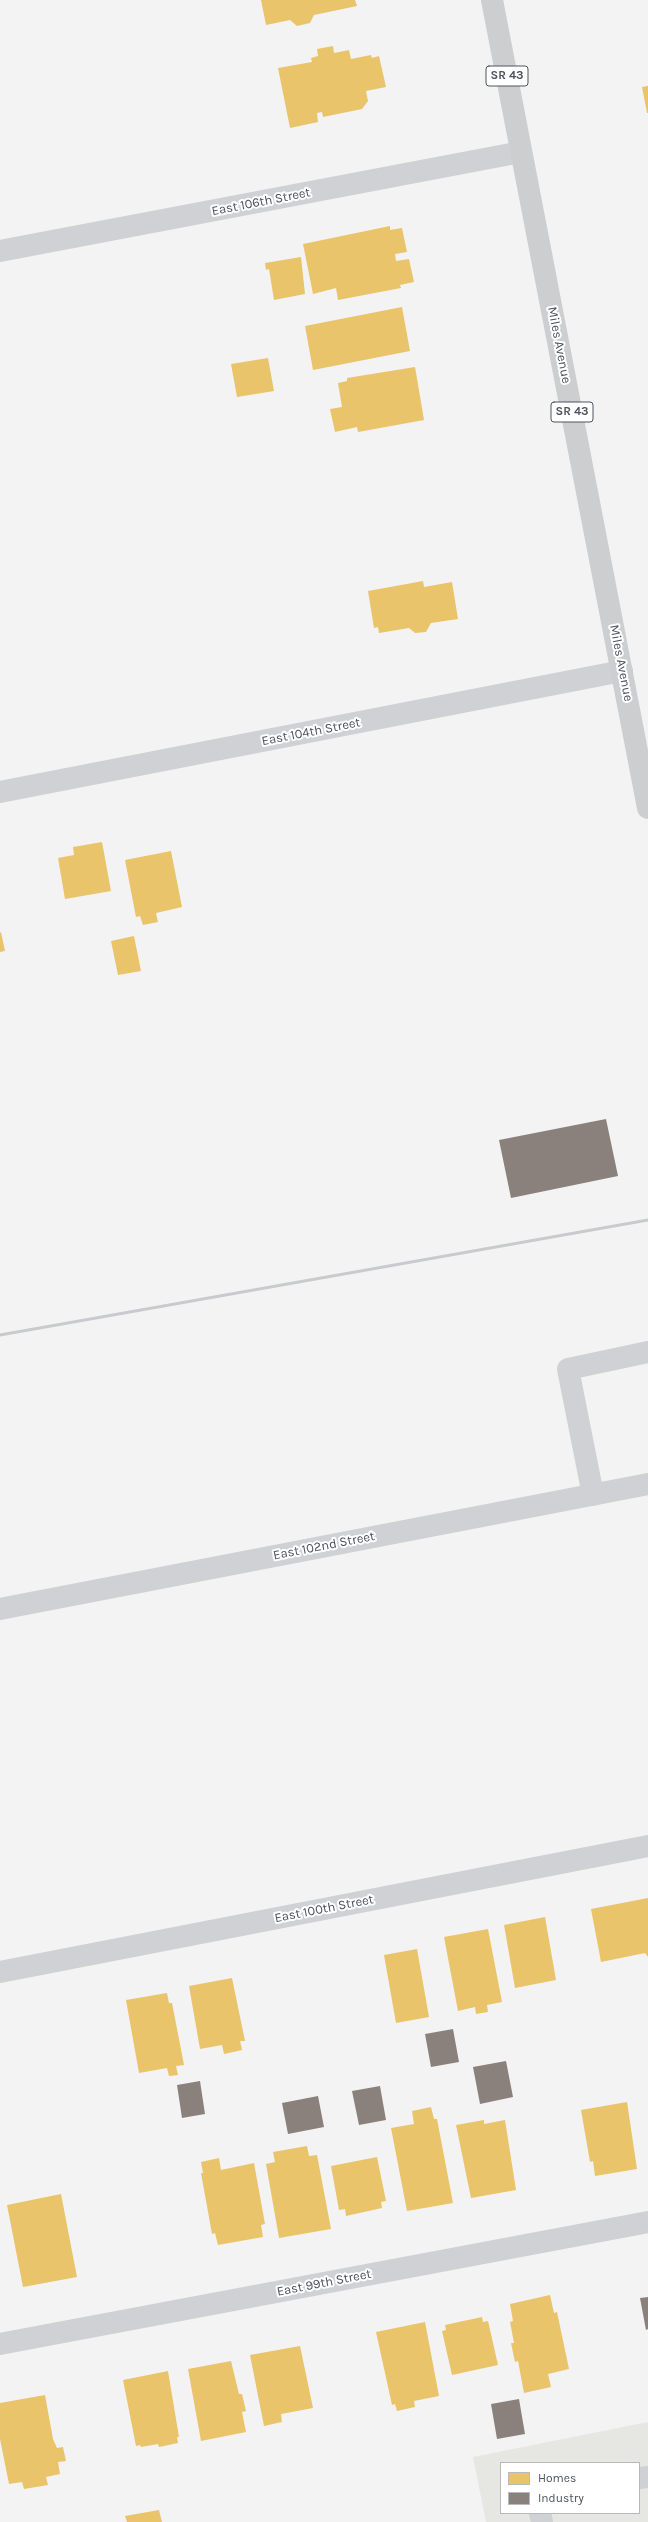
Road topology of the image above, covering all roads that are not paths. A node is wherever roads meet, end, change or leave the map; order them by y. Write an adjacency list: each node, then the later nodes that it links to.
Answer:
1 (492, 0): 2 (main road, Miles Avenue / SR 43)
2 (522, 152): 3 (street, East 106th Street); 4 (main road, Miles Avenue / SR 43)
3 (0, 252)
4 (622, 671): 5 (main road, Miles Avenue / SR 43); 6 (street, East 104th Street)
5 (642, 740): 7 (main road, Miles Avenue / SR 43)
6 (0, 792)
7 (648, 808)
8 (648, 1352): 10 (street)
9 (648, 1484): 10 (street, East 102nd Street)
10 (593, 1495): 11 (street, East 102nd Street)
11 (0, 1608)
12 (648, 1846): 13 (street, East 100th Street)
13 (0, 1972)
14 (648, 2222): 15 (street, East 99th Street)
15 (0, 2344)

